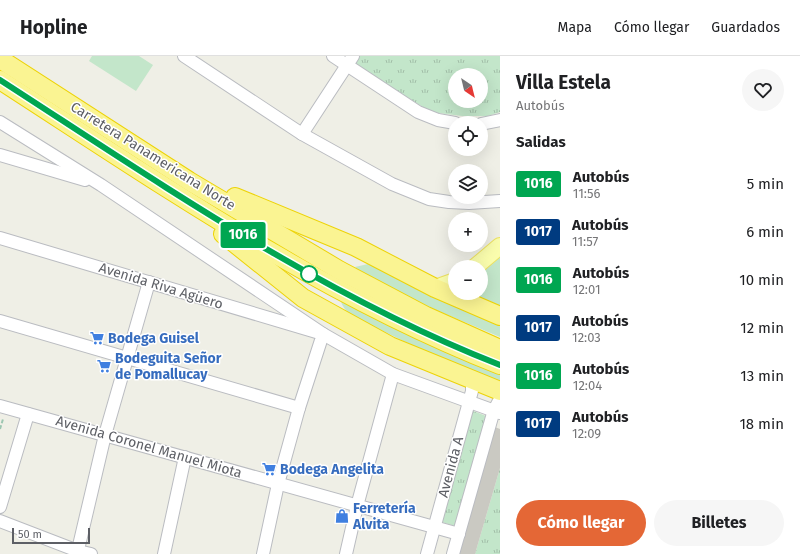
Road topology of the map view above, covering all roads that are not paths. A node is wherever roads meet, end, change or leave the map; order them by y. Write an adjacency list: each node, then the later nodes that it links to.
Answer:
1 (184, 56): 10 (street)
2 (333, 56): 4 (street)
3 (0, 59): 12 (highway, Carretera Panamericana Norte)
4 (350, 61): 8 (street); 10 (street)
5 (0, 80): 14 (highway, Carretera Panamericana Norte)
6 (500, 120): 9 (street)
7 (0, 122): 13 (street)
8 (448, 122)
9 (488, 123)
10 (302, 134): 15 (street)
11 (0, 155): 13 (street)
12 (189, 181): 18 (highway); 20 (highway, Carretera Panamericana Norte)
13 (101, 185): 27 (street)
14 (183, 199): 20 (highway, Carretera Panamericana Norte); 26 (highway)
15 (500, 200)
16 (0, 238): 21 (street, Avenida Riva Agüero)
17 (500, 246): 19 (main road)
18 (375, 257): 20 (highway); 23 (highway)
19 (483, 260)
20 (335, 278): 26 (highway); 28 (highway, Carretera Panamericana Norte); 30 (highway, Carretera Panamericana Norte)
21 (149, 282): 27 (street, Avenida Riva Agüero); 29 (street)
22 (448, 283): 23 (main road)
23 (435, 288): 24 (highway)
24 (500, 316)
25 (0, 321): 29 (street)
26 (344, 321): 32 (highway)
27 (323, 334): 31 (street); 36 (street)
28 (500, 348)
29 (127, 358): 36 (street); 40 (street)
30 (500, 365)
31 (393, 374): 35 (street); 43 (street)
32 (472, 380): 33 (highway); 35 (street, Avenida A)
33 (500, 391)
34 (500, 399): 38 (street, Avenida A)
35 (468, 401): 38 (street); 46 (street, Avenida A)
36 (299, 408): 42 (street)
37 (2, 410): 39 (street, Avenida Coronel Manuel Miota)
38 (497, 411): 47 (street, Avenida A)
39 (28, 414): 40 (street, Avenida Coronel Manuel Miota); 44 (street)
40 (105, 435): 41 (street, Avenida Coronel Manuel Miota); 48 (street)
41 (185, 457): 42 (street, Avenida Coronel Manuel Miota); 50 (street)
42 (278, 484): 43 (street, Avenida Coronel Manuel Miota); 51 (street)
43 (357, 506): 46 (street, Avenida Coronel Manuel Miota); 52 (street)
44 (0, 507)
45 (0, 521): 48 (street)
46 (434, 528): 47 (street, Avenida Coronel Manuel Miota); 53 (street, Avenida A)
47 (459, 534): 54 (street, Avenida A)
48 (77, 552): 49 (street)
49 (91, 554)
50 (164, 554)
51 (263, 554)
52 (346, 554)
53 (427, 554)
54 (453, 554)

